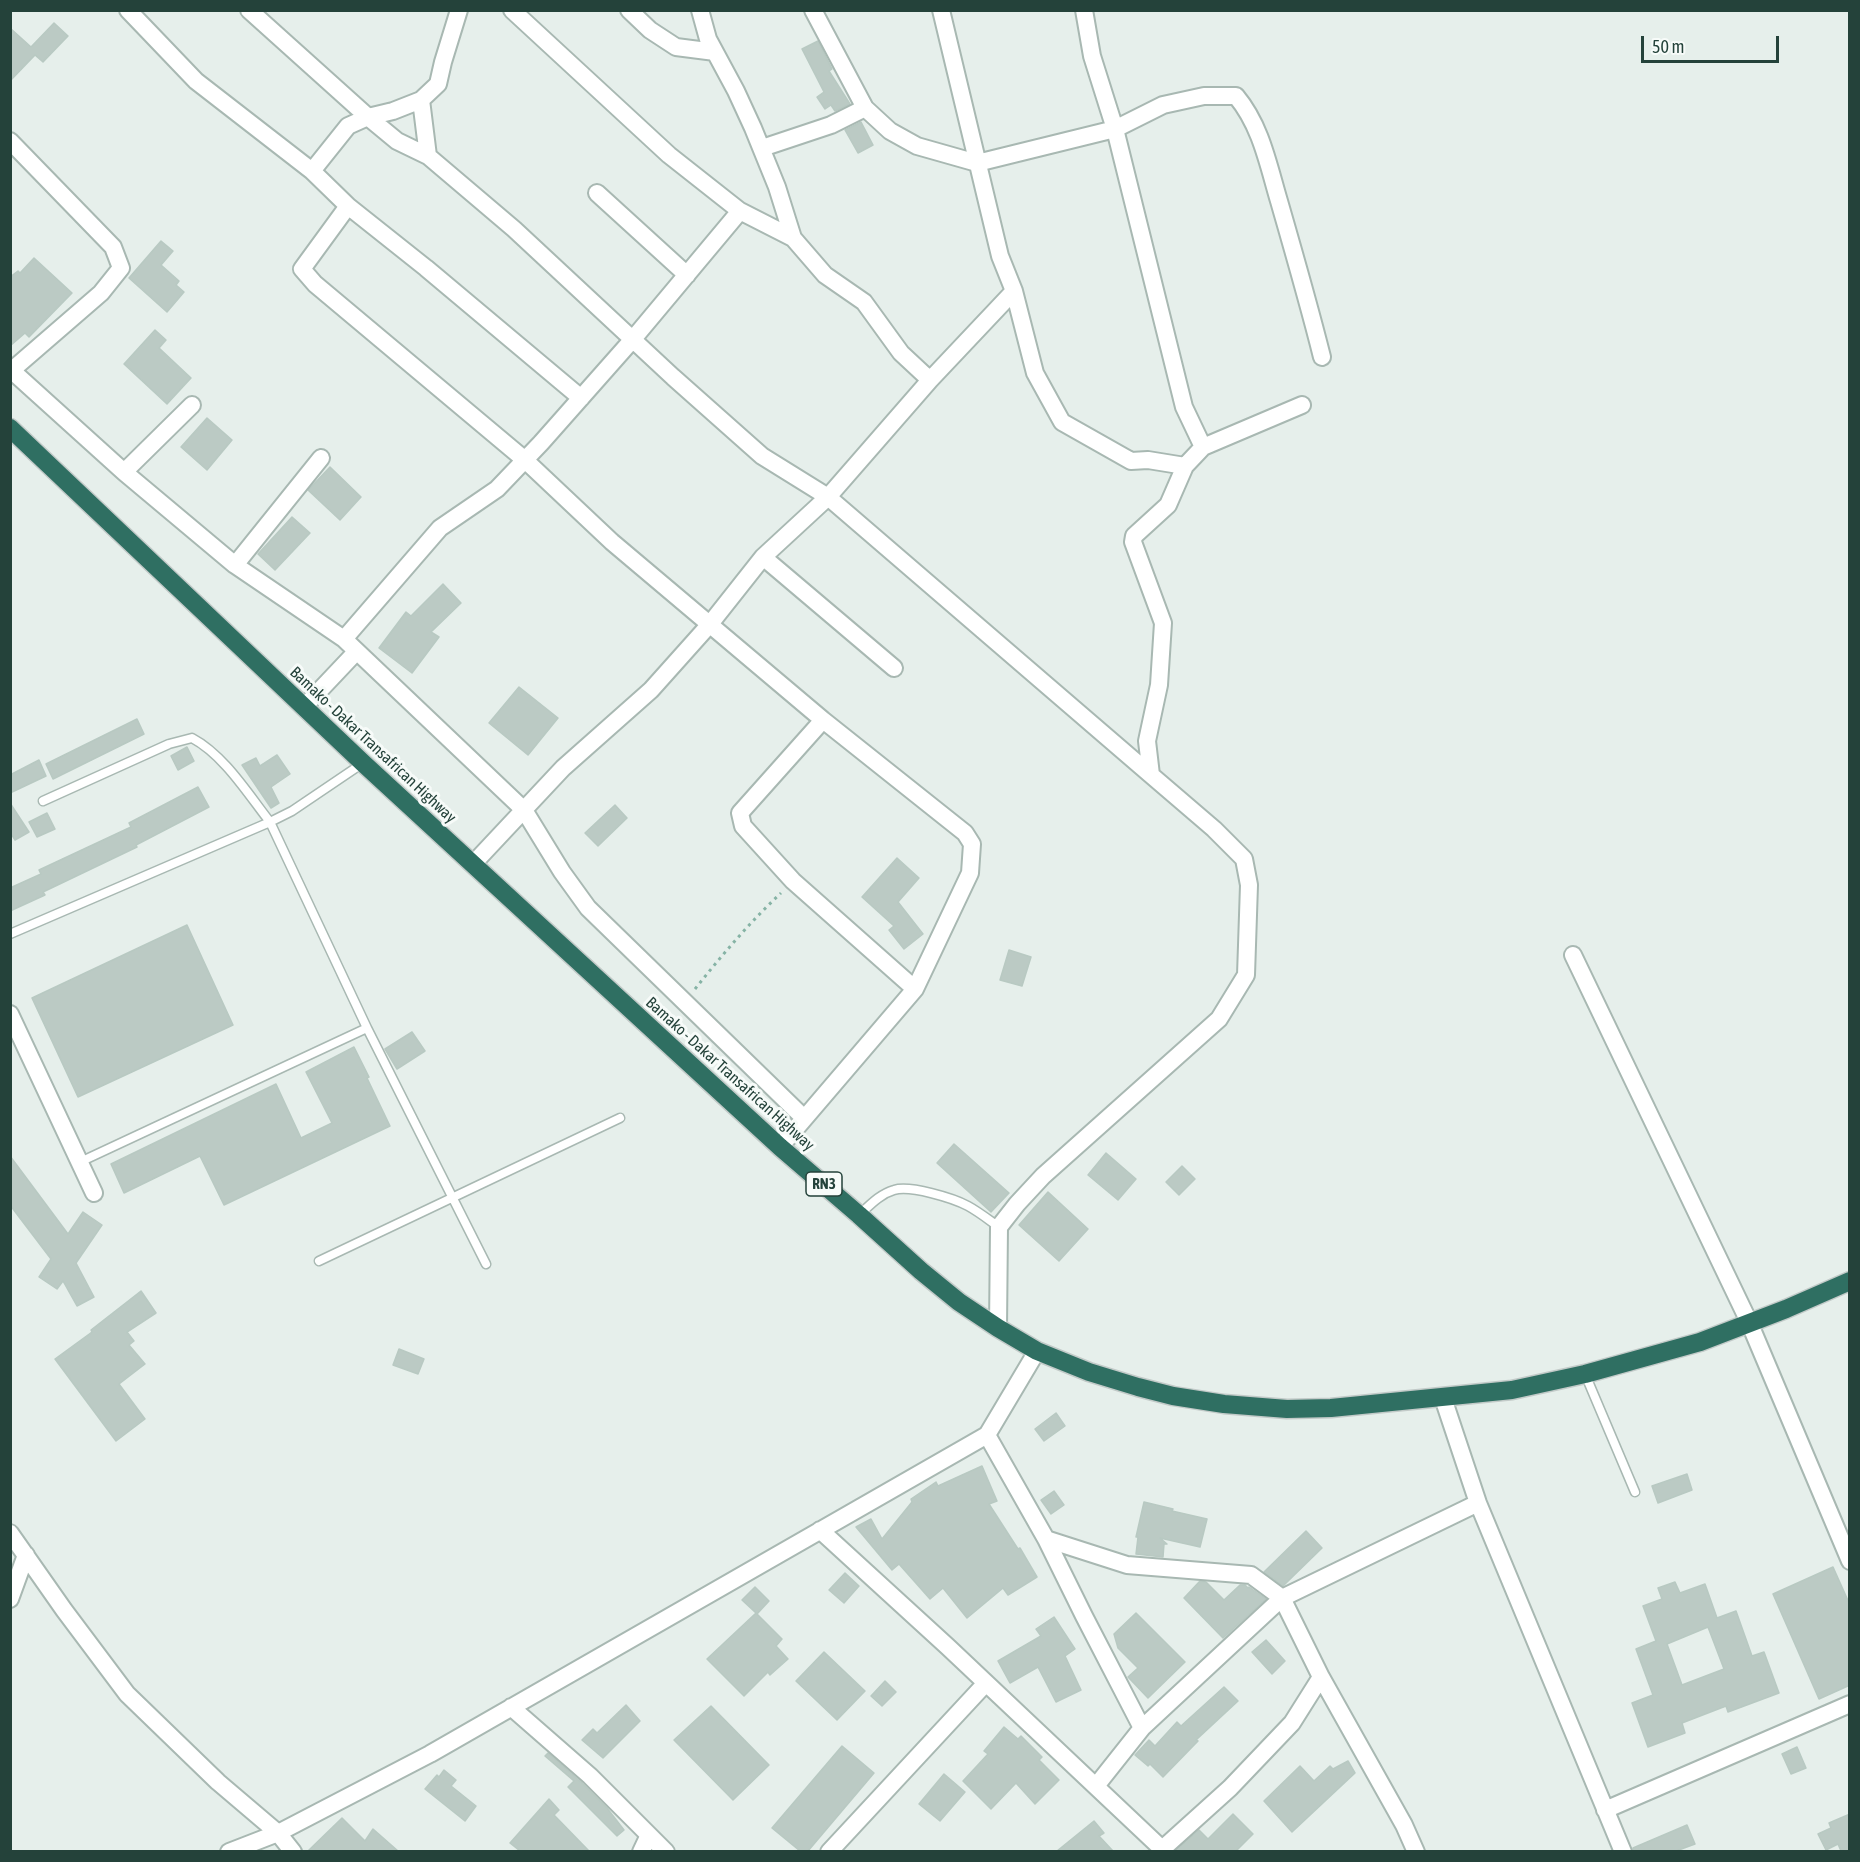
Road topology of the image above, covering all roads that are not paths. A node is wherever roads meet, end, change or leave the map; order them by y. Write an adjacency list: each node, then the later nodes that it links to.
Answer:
1 (128, 10): 19 (street)
2 (249, 10): 13 (street)
3 (459, 10): 11 (street)
4 (512, 10): 22 (street)
5 (629, 10): 10 (street)
6 (700, 10): 10 (street)
7 (813, 10): 12 (street)
8 (941, 10): 18 (street)
9 (1084, 10): 14 (street)
10 (715, 52): 16 (street)
11 (421, 100): 13 (street); 17 (street)
12 (865, 108): 16 (street); 18 (street)
13 (368, 117): 17 (street); 19 (street)
14 (1115, 129): 18 (street); 27 (street); 34 (street)
15 (10, 141): 28 (street)
16 (762, 148): 23 (street)
17 (428, 156): 26 (street)
18 (977, 163): 25 (street)
19 (312, 171): 21 (street)
20 (597, 193): 24 (street)
21 (348, 206): 30 (street); 36 (street)
22 (740, 211): 23 (street); 24 (street)
23 (793, 238): 29 (street)
24 (687, 275): 26 (street)
25 (1014, 291): 29 (street); 37 (street)
26 (633, 339): 30 (street); 39 (street)
27 (1322, 357)
28 (11, 369): 38 (street)
29 (930, 380): 39 (street)
30 (581, 398): 36 (street)
31 (192, 405): 38 (street)
32 (1302, 405): 34 (street)
33 (10, 429): 45 (highway, Bamako - Dakar Transafrican Highway / RN3)
34 (1203, 447): 37 (street)
35 (321, 458): 41 (street)
36 (525, 460): 42 (street); 43 (street)
37 (1185, 466): 48 (street)
38 (124, 472): 41 (street)
39 (828, 497): 40 (street); 48 (street)
40 (763, 557): 42 (street); 44 (street)
41 (235, 565): 43 (street)
42 (710, 624): 46 (street); 50 (street)
43 (350, 645): 45 (street); 50 (street)
44 (894, 668)
45 (304, 707): 47 (highway, Bamako - Dakar Transafrican Highway / RN3)
46 (823, 720): 55 (street); 55 (street)
47 (363, 763): 51 (lane); 52 (highway, Bamako - Dakar Transafrican Highway / RN3)
48 (1151, 775): 65 (street)
49 (44, 801): 51 (lane)
50 (524, 810): 52 (street); 59 (street)
51 (270, 822): 53 (lane); 57 (lane)
52 (473, 864): 60 (highway, Bamako - Dakar Transafrican Highway / RN3)
53 (10, 934)
54 (1573, 955): 69 (street)
55 (915, 989): 59 (street)
56 (10, 1014): 61 (street)
57 (367, 1028): 61 (lane); 63 (lane)
58 (620, 1118): 63 (lane)
59 (804, 1118): 60 (street)
60 (780, 1147): 64 (highway, Bamako - Dakar Transafrican Highway / RN3)
61 (80, 1162): 62 (street)
62 (94, 1193)
63 (452, 1197): 66 (lane); 67 (lane)
64 (860, 1215): 65 (lane); 70 (highway, Bamako - Dakar Transafrican Highway / RN3)
65 (999, 1227): 70 (street)
66 (319, 1261)
67 (486, 1264)
68 (1850, 1281): 69 (highway, Bamako - Dakar Transafrican Highway / RN3)
69 (1749, 1322): 72 (highway, Bamako - Dakar Transafrican Highway / RN3); 81 (street)
70 (998, 1328): 71 (highway, Bamako - Dakar Transafrican Highway / RN3)
71 (1037, 1351): 73 (highway, Bamako - Dakar Transafrican Highway / RN3); 74 (street)
72 (1585, 1374): 73 (highway, Bamako - Dakar Transafrican Highway / RN3); 75 (lane)
73 (1443, 1398): 76 (street)
74 (987, 1435): 77 (street); 79 (street)
75 (1635, 1492)
76 (1478, 1503): 82 (street); 90 (street)
77 (820, 1530): 85 (street); 87 (street)
78 (10, 1533): 80 (street)
79 (1046, 1539): 82 (street); 88 (street)
80 (26, 1555): 83 (street); 91 (street)
81 (1850, 1561)
82 (1282, 1598): 84 (street); 88 (street)
83 (10, 1599)
84 (1321, 1677): 93 (street); 99 (street)
85 (986, 1683): 89 (street); 98 (street)
86 (1850, 1704): 90 (street)
87 (511, 1707): 91 (street); 92 (street)
88 (1142, 1728): 89 (street)
89 (1096, 1786): 93 (street)
90 (1605, 1810): 100 (street)
91 (278, 1833): 94 (street); 95 (street)
92 (649, 1835): 96 (street); 97 (street)
93 (1160, 1850)
94 (229, 1851)
95 (292, 1851)
96 (641, 1851)
97 (666, 1851)
98 (829, 1851)
99 (1416, 1851)
100 (1623, 1851)

